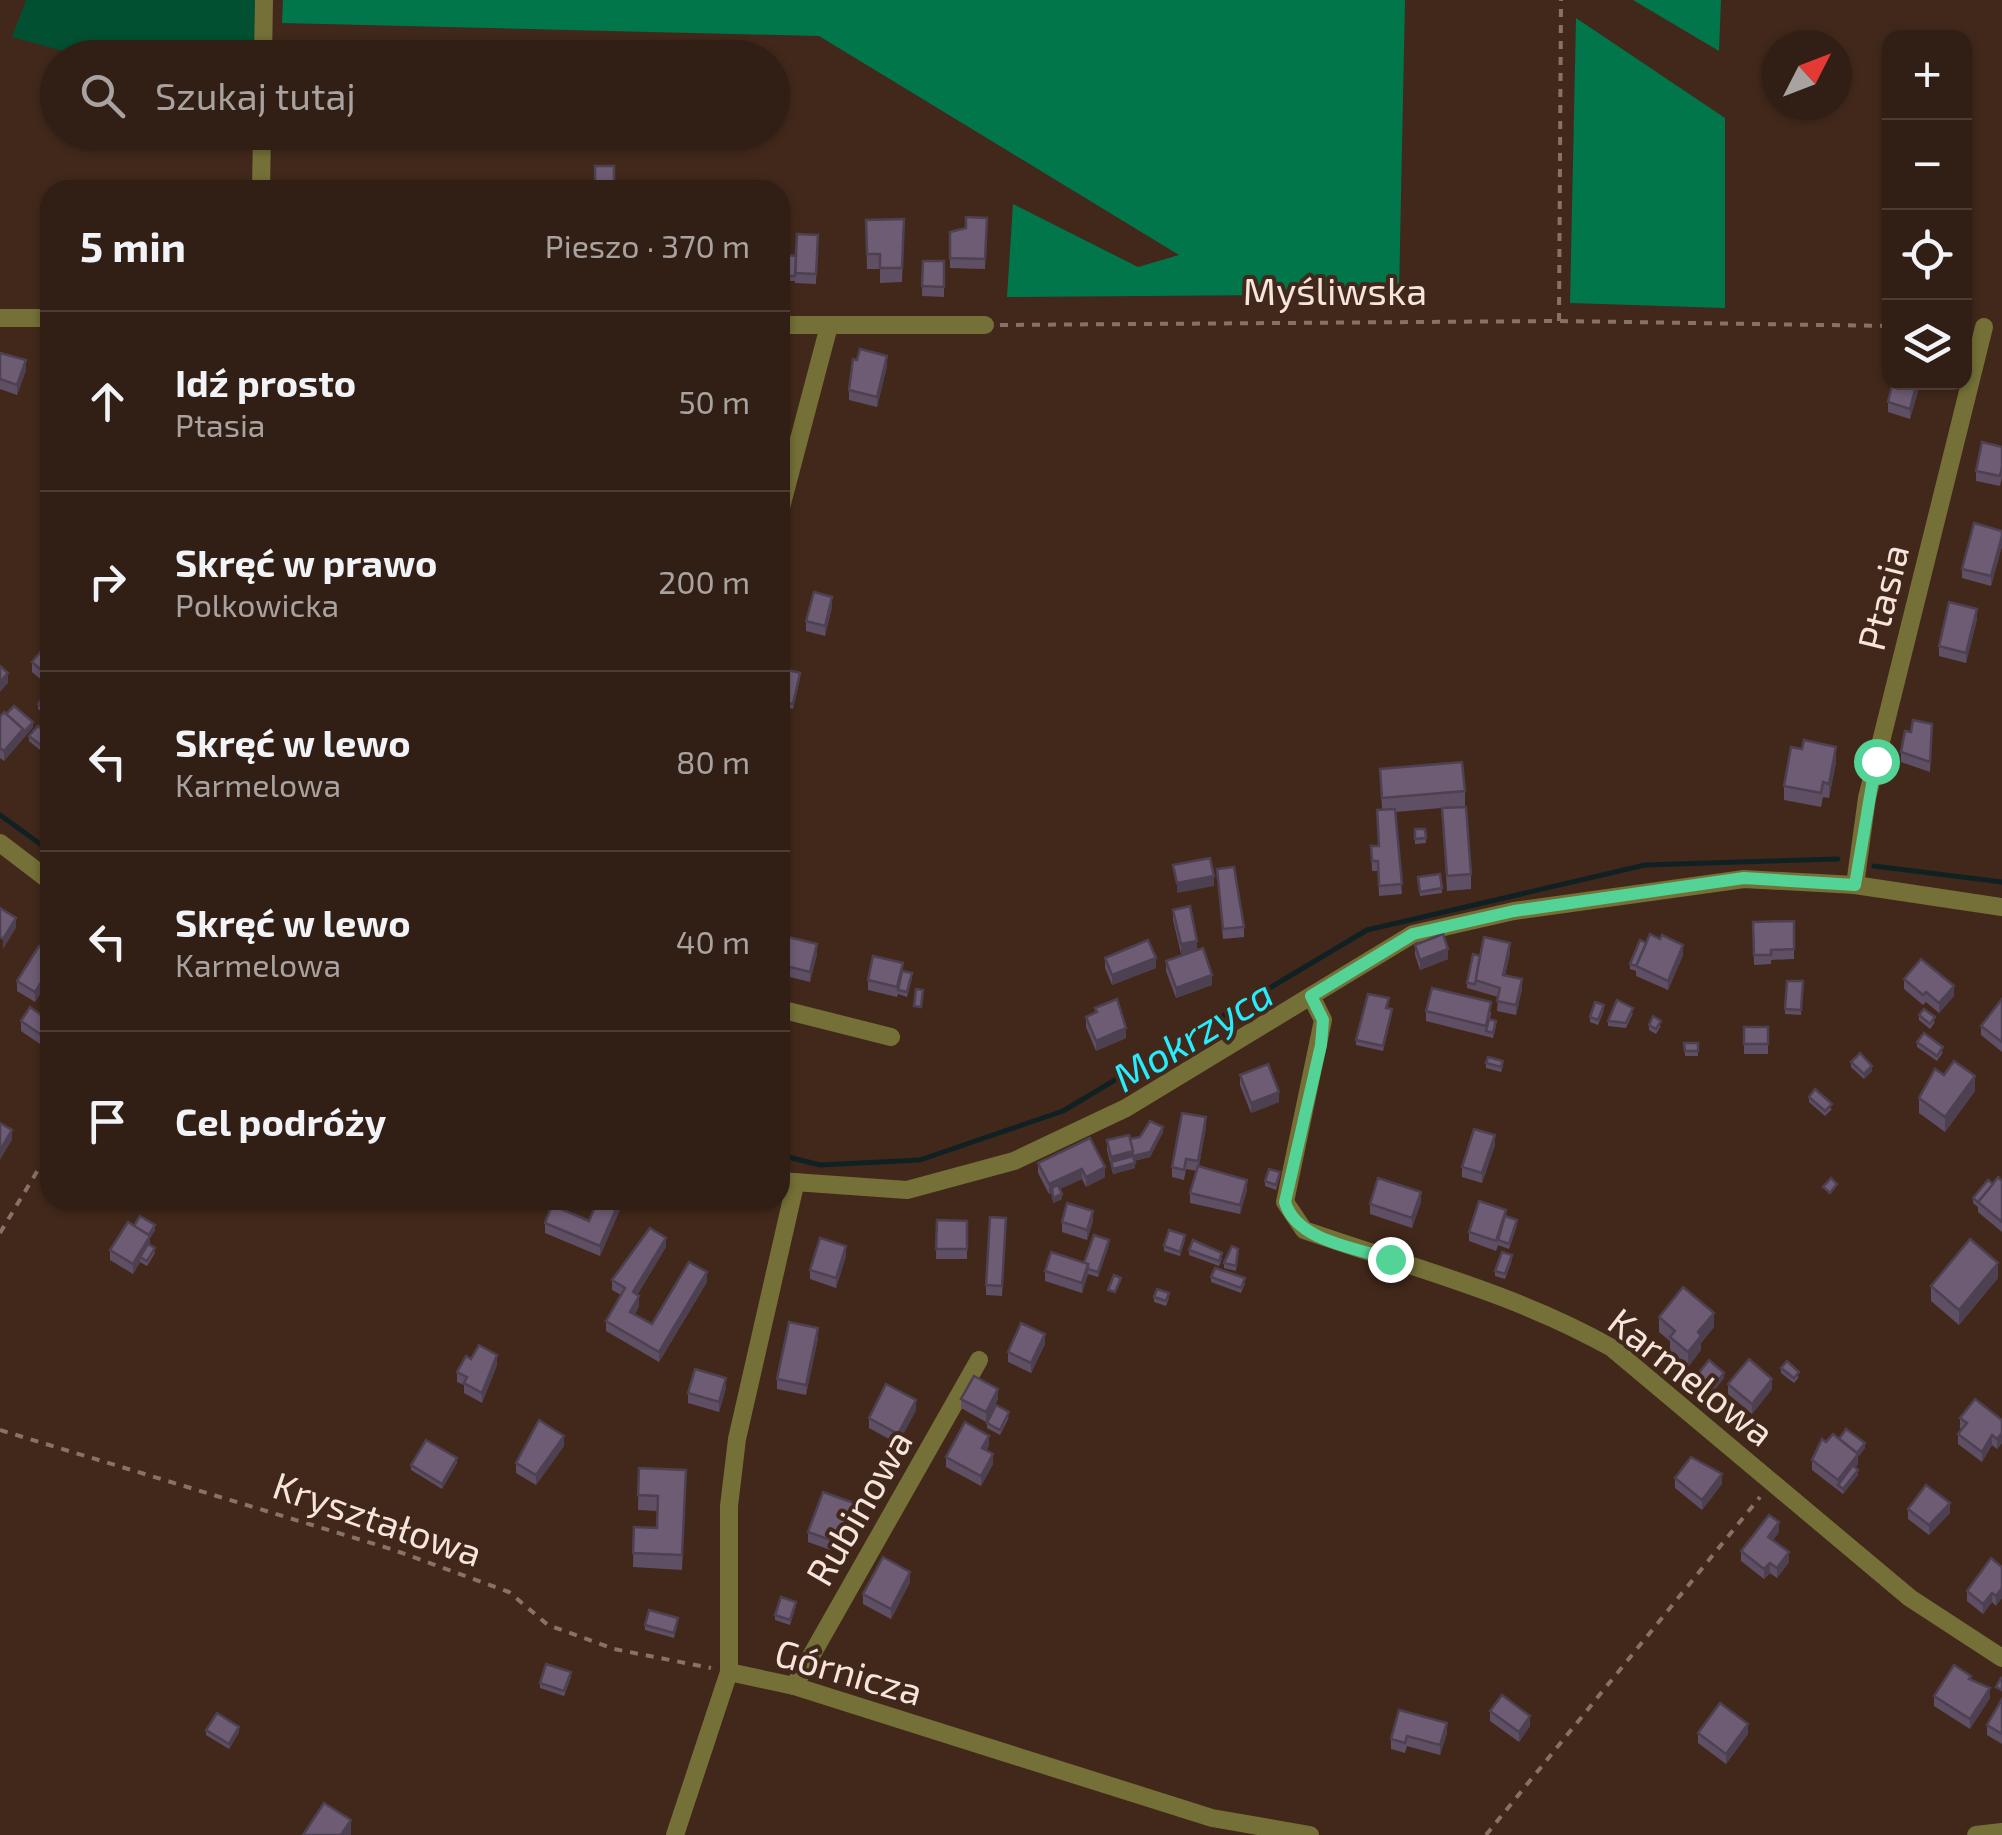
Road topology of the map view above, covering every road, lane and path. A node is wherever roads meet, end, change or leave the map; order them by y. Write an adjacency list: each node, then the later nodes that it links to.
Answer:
1 (264, 0): 3 (street)
2 (1561, 0): 8 (path)
3 (264, 40)
4 (262, 150): 5 (street)
5 (261, 180)
6 (0, 318): 7 (street)
7 (40, 318)
8 (1558, 321): 10 (path, Myśliwska); 12 (path, Myśliwska)
9 (790, 325): 11 (street)
10 (985, 325): 11 (street)
11 (829, 326): 14 (street)
12 (1882, 326)
13 (1984, 327): 17 (street, Ptasia)
14 (790, 472)
15 (0, 843): 16 (street)
16 (40, 873)
17 (1855, 885): 18 (street); 19 (street)
18 (2002, 907)
19 (1311, 996): 23 (street); 28 (street, Karmelowa)
20 (790, 1012): 21 (street)
21 (891, 1037)
22 (40, 1167): 25 (path)
23 (790, 1183)
24 (782, 1210): 30 (street, Górnicza)
25 (0, 1233)
26 (979, 1360): 31 (street, Rubinowa)
27 (0, 1430): 30 (path, Kryształowa)
28 (1772, 1481): 29 (street, Karmelowa); 35 (path)
29 (2002, 1658)
30 (729, 1672): 31 (street, Górnicza); 33 (street)
31 (794, 1686): 34 (street, Górnicza)
32 (2002, 1832): 36 (street)
33 (675, 1835)
34 (1310, 1835)
35 (1486, 1835)
36 (1976, 1835)

